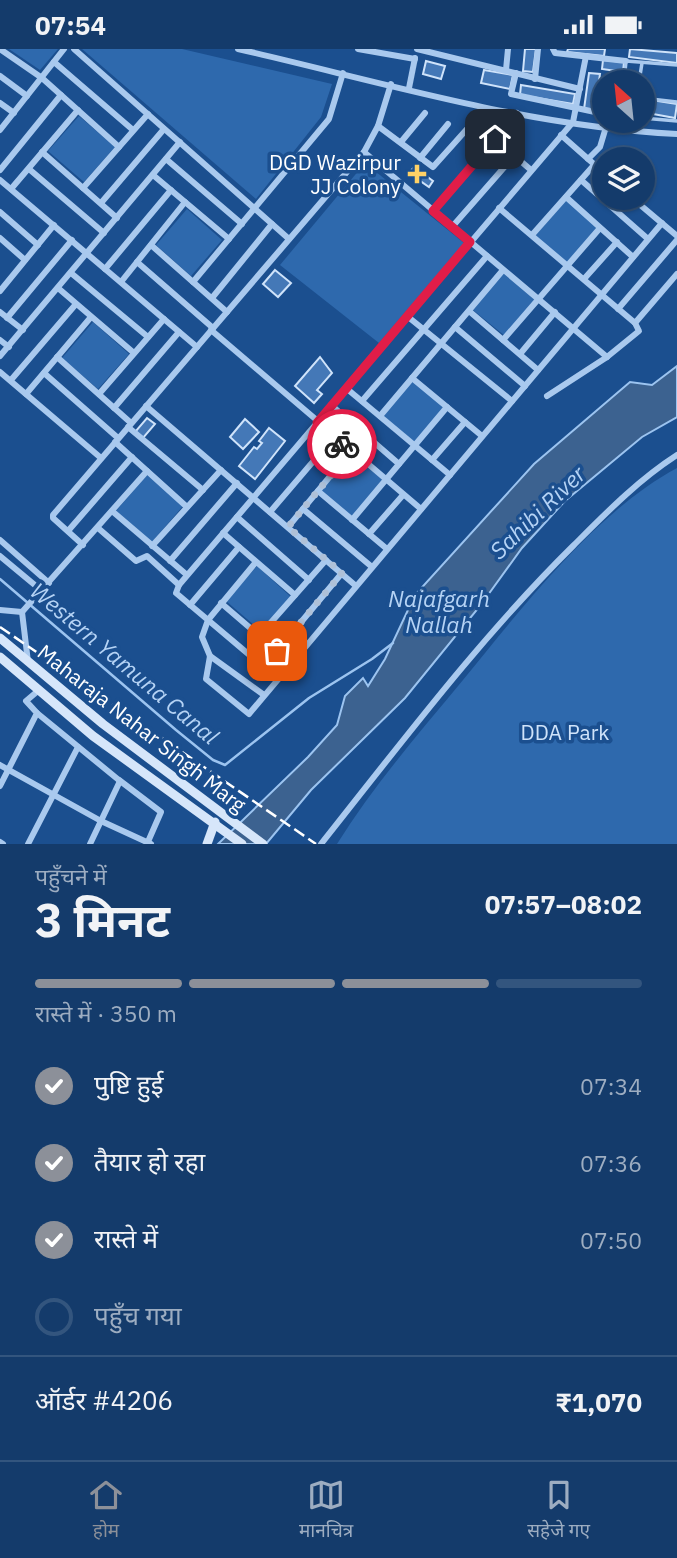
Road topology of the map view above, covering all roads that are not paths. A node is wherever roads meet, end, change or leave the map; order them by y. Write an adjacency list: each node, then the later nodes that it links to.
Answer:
1 (0, 49): 25 (street)
2 (64, 49): 16 (street)
3 (74, 49): 41 (street)
4 (237, 49): 22 (street)
5 (358, 49): 6 (street)
6 (364, 49): 11 (street)
7 (417, 49): 12 (street); 14 (street)
8 (508, 49): 21 (street)
9 (538, 49): 26 (street)
10 (553, 49): 13 (street)
11 (387, 51): 14 (street)
12 (442, 52): 21 (street)
13 (586, 56): 15 (street); 29 (street)
14 (415, 59): 28 (street)
15 (626, 61): 17 (lane); 19 (lane)
16 (54, 62): 25 (street); 51 (street)
17 (642, 62): 18 (lane); 20 (lane)
18 (677, 65)
19 (625, 70)
20 (641, 70)
21 (506, 71): 23 (street)
22 (343, 73): 27 (street); 81 (street)
23 (516, 73): 26 (street); 35 (street)
24 (0, 76): 31 (street)
25 (42, 78): 30 (street); 31 (street)
26 (535, 79): 29 (street)
27 (391, 84): 28 (street); 47 (street)
28 (410, 88): 40 (street)
29 (580, 89): 35 (street)
30 (61, 95): 36 (street); 69 (street)
31 (27, 96): 38 (street)
32 (655, 99): 33 (lane)
33 (677, 102)
34 (0, 103): 38 (street)
35 (577, 109): 37 (street); 44 (street)
36 (78, 110): 59 (street); 60 (street)
37 (592, 112)
38 (14, 113): 50 (street)
39 (425, 113): 58 (street)
40 (517, 113): 44 (street); 56 (street)
41 (148, 114): 48 (street); 51 (street)
42 (655, 118): 43 (lane)
43 (677, 121)
44 (573, 122): 46 (street); 55 (street)
45 (448, 124): 63 (street)
46 (592, 125)
47 (378, 126): 58 (street); 61 (street)
48 (164, 129): 57 (street); 79 (street)
49 (467, 129): 63 (street)
50 (0, 130)
51 (134, 130): 59 (street)
52 (655, 132): 54 (street)
53 (604, 133): 65 (street)
54 (677, 134)
55 (561, 135): 65 (street); 70 (street)
56 (495, 139): 62 (street); 83 (street)
57 (180, 142): 64 (street); 81 (street)
58 (401, 142): 63 (street)
59 (119, 147): 74 (street)
60 (42, 152): 68 (street); 74 (street)
61 (364, 152): 83 (street); 97 (street)
62 (514, 156): 70 (street); 90 (street)
63 (420, 158)
64 (166, 159): 71 (street); 87 (street)
65 (588, 159): 66 (street)
66 (592, 163)
67 (592, 167): 73 (street)
68 (29, 169): 75 (street); 92 (street)
69 (0, 170)
70 (531, 170): 80 (street)
71 (153, 175): 76 (street); 85 (street)
72 (0, 180): 75 (street)
73 (581, 180): 77 (street); 98 (street)
74 (83, 188): 79 (street)
75 (12, 189): 89 (street)
76 (171, 190): 78 (street); 110 (street)
77 (566, 197): 91 (street); 93 (street)
78 (186, 202): 96 (street); 103 (street)
79 (101, 203): 85 (street)
80 (499, 208): 93 (street); 100 (street)
81 (255, 209): 87 (street); 88 (street)
82 (646, 210): 86 (street)
83 (433, 211): 90 (street)
84 (0, 212): 102 (street)
85 (117, 218): 92 (street)
86 (662, 223): 95 (street); 98 (street)
87 (242, 224): 96 (street)
88 (272, 224): 97 (street); 120 (street)
89 (54, 225): 99 (street); 102 (street)
90 (452, 227): 100 (street)
91 (600, 228): 101 (street); 109 (street)
92 (104, 233): 104 (street)
93 (532, 236): 109 (street)
94 (0, 238): 107 (street)
95 (677, 238): 123 (street)
96 (229, 239): 116 (street)
97 (289, 239): 124 (street)
98 (648, 239): 106 (street)
99 (72, 240): 104 (street); 130 (street)
100 (470, 242): 105 (street); 128 (street)
101 (617, 242): 106 (street); 114 (street)
102 (38, 245): 107 (street)
103 (151, 246): 108 (street); 116 (street)
104 (87, 254): 110 (street); 112 (street)
105 (487, 256): 111 (street); 136 (street)
106 (633, 257): 119 (street)
107 (25, 260): 118 (street)
108 (137, 262): 115 (street); 135 (street)
109 (568, 266): 114 (street); 121 (street)
110 (105, 269): 115 (street)
111 (503, 270): 121 (street); 125 (street)
112 (71, 273): 117 (street); 139 (street)
113 (677, 274): 132 (street)
114 (583, 279): 119 (street)
115 (121, 282): 131 (street)
116 (193, 282): 120 (street)
117 (58, 288): 122 (street); 137 (street)
118 (0, 291)
119 (601, 295): 123 (street); 134 (street)
120 (212, 298): 124 (street)
121 (539, 299): 127 (street); 141 (street)
122 (76, 304): 129 (street); 154 (street)
123 (618, 309): 132 (street)
124 (227, 311): 135 (street)
125 (469, 311): 133 (street); 141 (street)
126 (0, 312): 130 (street)
127 (555, 312): 134 (street); 146 (street)
128 (407, 316): 136 (street); 156 (street)
129 (91, 317): 145 (street); 148 (street)
130 (8, 318): 137 (street)
131 (164, 319): 138 (street); 139 (street)
132 (635, 323): 149 (street)
133 (455, 327): 142 (street); 155 (street)
134 (574, 328): 149 (street); 150 (street)
135 (212, 329): 144 (street); 168 (street)
136 (424, 329): 142 (street); 160 (street)
137 (23, 330): 143 (street)
138 (179, 332): 144 (street); 165 (street)
139 (148, 337): 145 (street)
140 (0, 339): 143 (street)
141 (503, 340): 146 (street)
142 (441, 344): 153 (street); 161 (street)
143 (9, 347): 147 (street)
144 (197, 347): 162 (street)
145 (134, 353): 158 (street)
146 (520, 354): 150 (street)
147 (0, 356)
148 (57, 357): 152 (street); 158 (street)
149 (607, 357): 159 (street)
150 (538, 370): 155 (street)
151 (0, 372): 154 (street)
152 (44, 373): 157 (street); 172 (street)
153 (412, 378): 164 (street); 166 (street)
154 (10, 380): 157 (street)
155 (525, 386): 161 (street)
156 (346, 388): 160 (street); 163 (street)
157 (26, 394): 177 (street)
158 (99, 394): 165 (street)
159 (547, 396)
160 (362, 401): 166 (street)
161 (512, 401): 170 (street)
162 (146, 405): 169 (street); 180 (street)
163 (331, 405): 168 (street); 179 (street)
164 (447, 407): 167 (street); 173 (street)
165 (114, 408): 169 (street)
166 (380, 417): 173 (street)
167 (465, 422): 170 (street); 178 (street)
168 (317, 423): 171 (street); 188 (street)
169 (129, 425): 172 (street); 185 (street)
170 (482, 436): 182 (street)
171 (334, 437): 174 (street); 193 (street)
172 (117, 440): 176 (street); 177 (street)
173 (414, 446): 178 (street); 179 (street)
174 (351, 451): 183 (street); 186 (street)
175 (677, 455): 249 (street)
176 (132, 457): 181 (street); 198 (street)
177 (101, 458): 198 (street)
178 (432, 460): 182 (street)
179 (399, 464): 183 (street)
180 (221, 470): 184 (street); 185 (street)
181 (147, 471): 189 (street); 192 (street)
182 (450, 475): 191 (street)
183 (386, 480): 187 (street); 195 (street)
184 (237, 483): 188 (street); 208 (street)
185 (203, 490): 189 (street)
186 (318, 491): 190 (street); 195 (street)
187 (403, 495): 191 (street); 200 (street)
188 (253, 497): 193 (street); 194 (street)
189 (187, 507): 203 (street)
190 (303, 509): 196 (street); 210 (street)
191 (421, 509): 205 (street)
192 (112, 512): 197 (street); 203 (street)
193 (270, 512): 196 (street)
194 (237, 517): 199 (street); 213 (street)
195 (352, 520): 200 (street)
196 (288, 527): 207 (street)
197 (97, 528): 202 (street); 215 (street)
198 (68, 531): 202 (street)
199 (223, 533): 204 (street); 212 (street)
200 (369, 534): 205 (street)
201 (0, 540): 214 (street)
202 (83, 545): 214 (street)
203 (152, 546): 208 (street)
204 (239, 547): 209 (street); 220 (street)
205 (387, 549): 210 (street)
206 (0, 556): 217 (street)
207 (326, 560): 211 (street); 213 (street)
208 (170, 561): 212 (street)
209 (256, 562): 218 (street); 219 (street)
210 (372, 567): 216 (street)
211 (342, 573): 216 (street); 226 (street)
212 (187, 575): 215 (street)
213 (309, 580): 218 (street)
214 (49, 583): 217 (street)
215 (179, 585): 220 (street)
216 (356, 586): 230 (street)
217 (40, 594): 222 (street)
218 (295, 595): 224 (street)
219 (221, 603): 223 (street); 224 (street)
220 (190, 605): 223 (street)
221 (0, 610): 222 (street)
222 (23, 610): 229 (street)
223 (208, 620): 227 (street); 231 (street)
224 (260, 636): 226 (street)
225 (0, 638): 229 (main road, Maharaja Nahar Singh Marg)
226 (277, 651): 230 (street)
227 (210, 656): 233 (street); 233 (street)
228 (0, 657): 232 (main road, Maharaja Nahar Singh Marg)
229 (28, 662): 248 (main road, Maharaja Nahar Singh Marg)
230 (291, 663): 231 (street)
231 (278, 679): 233 (street)
232 (39, 690): 234 (street); 242 (main road, Maharaja Nahar Singh Marg)
233 (264, 695)
234 (37, 713): 235 (street); 237 (street)
235 (78, 747): 238 (street); 240 (street)
236 (0, 765): 237 (street)
237 (8, 769): 239 (street); 240 (street)
238 (119, 780): 241 (street); 243 (street)
239 (0, 786)
240 (54, 794): 241 (street); 244 (street)
241 (101, 821): 243 (street); 245 (street)
242 (217, 825): 246 (main road); 247 (main road, Maharaja Nahar Singh Marg)
243 (149, 843)
244 (28, 844)
245 (90, 844)
246 (207, 844)
247 (242, 844)
248 (263, 844)
249 (321, 844)

